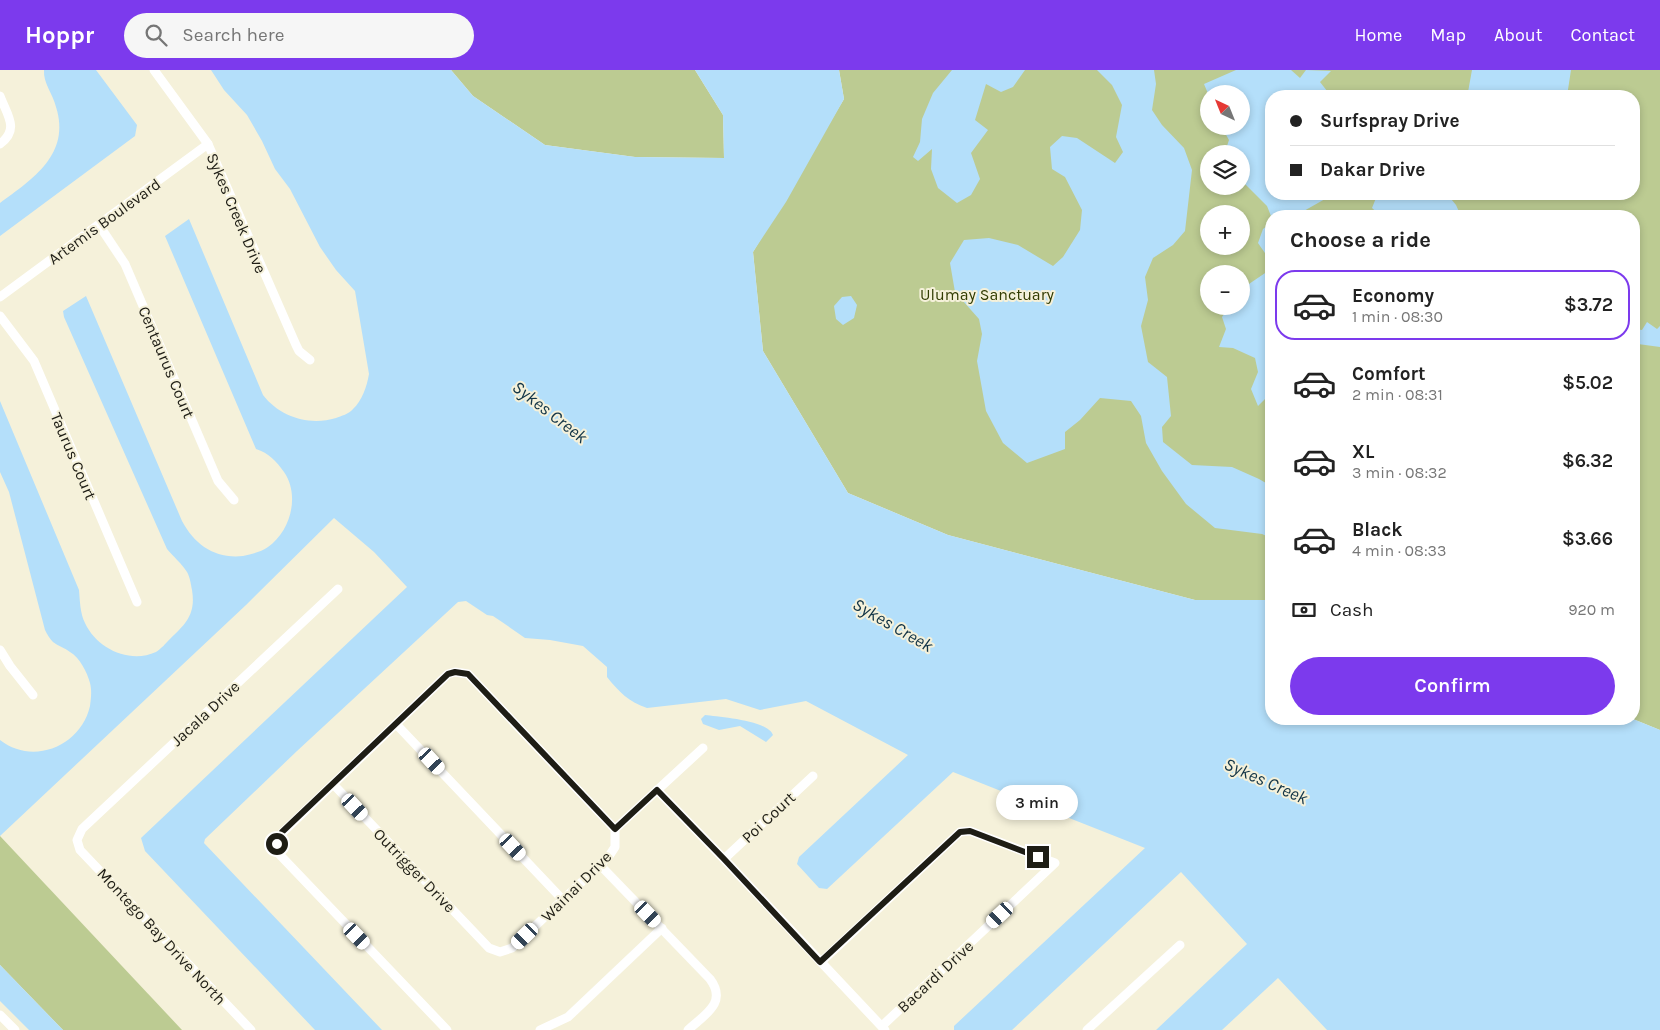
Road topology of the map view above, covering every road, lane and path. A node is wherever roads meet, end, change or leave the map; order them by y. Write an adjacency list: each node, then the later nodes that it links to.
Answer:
1 (154, 70): 4 (street, Sykes Creek Drive)
2 (0, 96): 3 (street)
3 (0, 144)
4 (208, 144): 5 (street, Artemis Boulevard); 8 (street, Sykes Creek Drive)
5 (99, 225): 6 (street, Artemis Boulevard); 9 (street, Centaurus Court)
6 (0, 297)
7 (0, 316): 11 (street, Taurus Court)
8 (310, 360)
9 (234, 500)
10 (338, 589): 20 (street, Jacala Drive)
11 (136, 602)
12 (0, 650): 13 (street)
13 (33, 695)
14 (396, 724): 17 (street); 19 (street); 23 (street)
15 (702, 748): 18 (street, Wainai Drive)
16 (812, 776): 21 (street, Poi Court)
17 (334, 784): 26 (street, Outrigger Drive); 32 (street)
18 (657, 790): 19 (street, Wainai Drive); 21 (street)
19 (615, 829): 22 (street, Wainai Drive)
20 (77, 840): 31 (street, Montego Bay Drive North)
21 (724, 859): 27 (street)
22 (600, 865): 23 (street, Wainai Drive); 24 (street)
23 (563, 900): 26 (street, Wainai Drive)
24 (662, 928): 33 (street); 34 (street)
25 (1180, 944): 35 (street)
26 (500, 952)
27 (820, 962): 29 (street); 29 (street, Bacardi Drive)
28 (0, 1016): 30 (street)
29 (883, 1028)
30 (16, 1030)
31 (251, 1030)
32 (446, 1030)
33 (540, 1030)
34 (688, 1030)
35 (1087, 1030)

